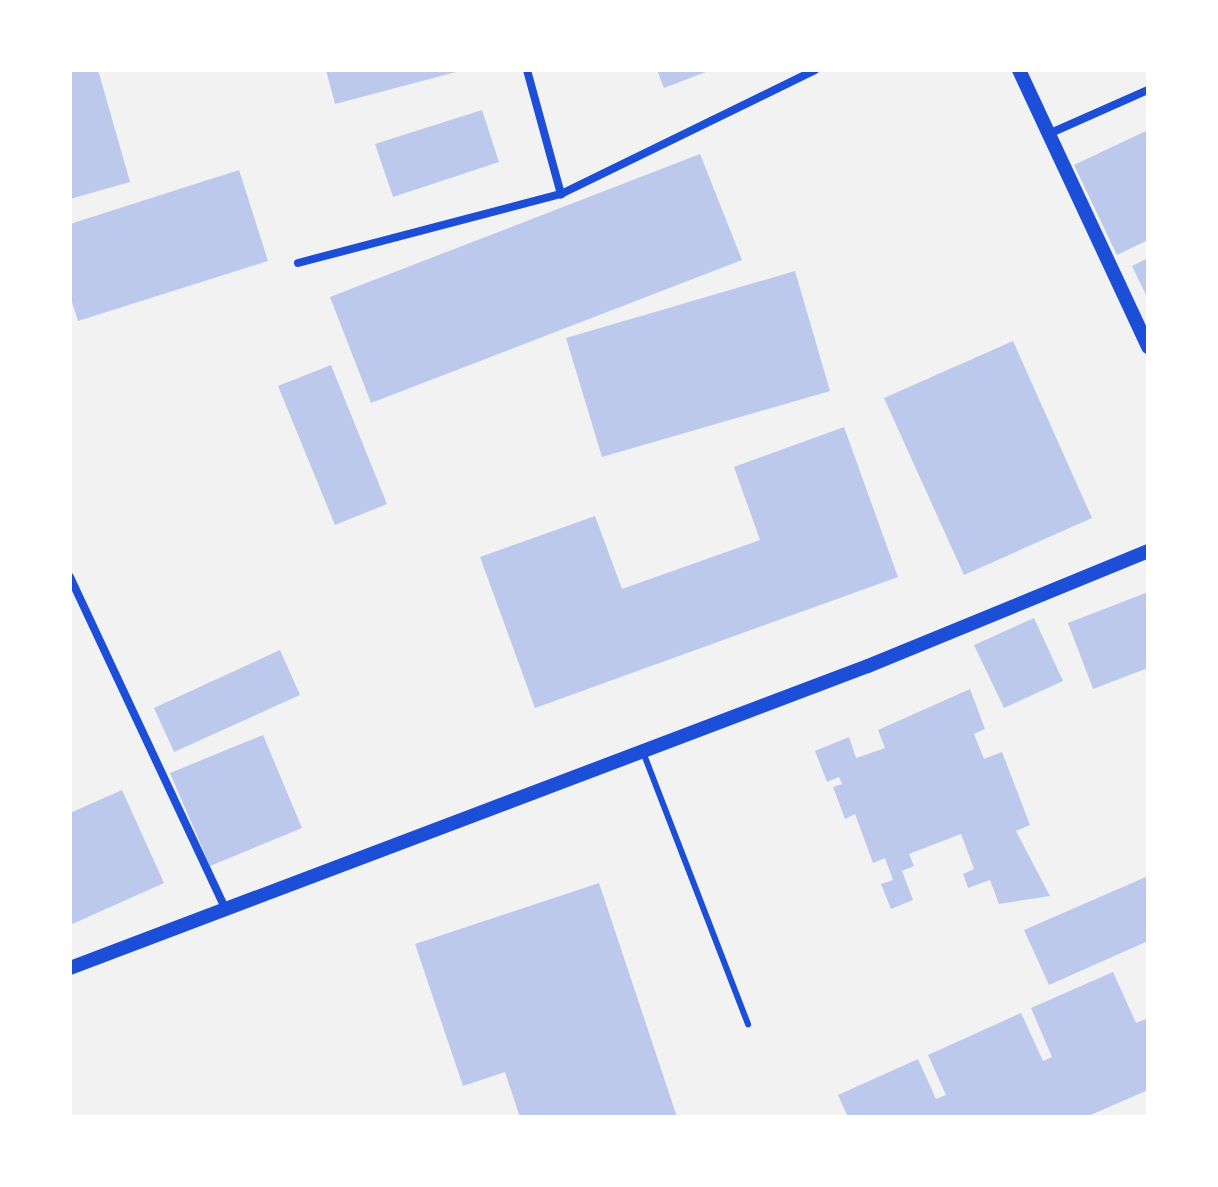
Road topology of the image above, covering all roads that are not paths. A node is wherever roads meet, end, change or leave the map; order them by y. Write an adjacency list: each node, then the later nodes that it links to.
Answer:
1 (527, 70): 6 (street)
2 (815, 70): 6 (street)
3 (1019, 70): 5 (street)
4 (1148, 90): 5 (street)
5 (1053, 132): 8 (street)
6 (561, 194): 7 (street)
7 (298, 263)
8 (1148, 347)
9 (1148, 551): 11 (street)
10 (70, 577): 12 (street)
11 (643, 752): 12 (street); 14 (lane)
12 (227, 911): 13 (street)
13 (70, 968)
14 (748, 1024)

